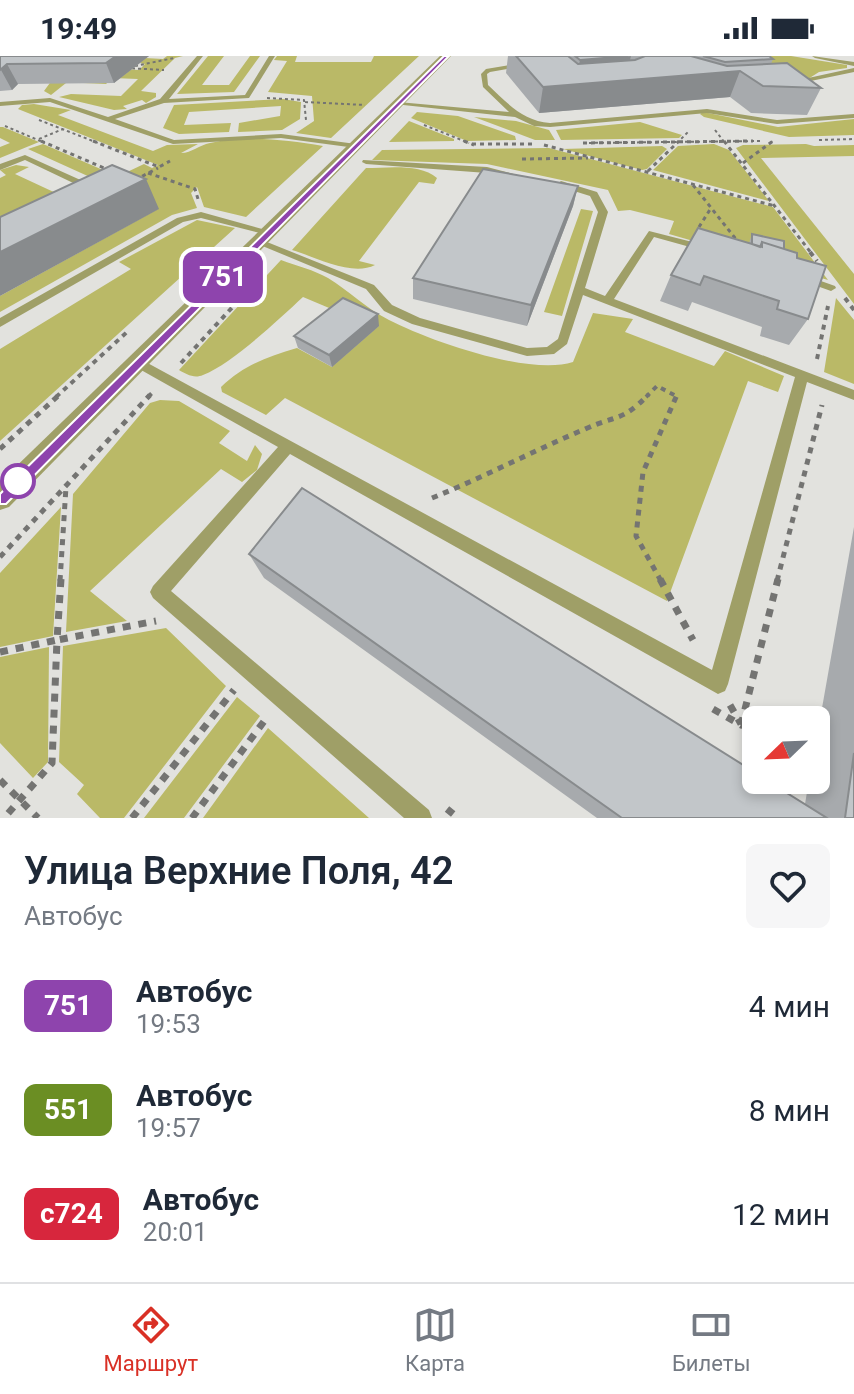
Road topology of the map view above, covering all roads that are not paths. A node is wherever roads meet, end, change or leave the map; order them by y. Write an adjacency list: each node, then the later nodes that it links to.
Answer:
1 (200, 56): 8 (lane)
2 (272, 56): 8 (lane)
3 (446, 56): 10 (street)
4 (815, 56): 6 (lane)
5 (528, 64): 11 (lane)
6 (854, 67): 7 (lane)
7 (780, 83)
8 (163, 101): 13 (lane)
9 (0, 104): 13 (lane)
10 (398, 104): 11 (lane); 14 (street)
11 (516, 115): 12 (lane)
12 (854, 116)
13 (108, 119): 14 (lane)
14 (361, 154): 16 (lane); 19 (street)
15 (0, 167): 18 (lane)
16 (532, 178)
17 (547, 181): 22 (lane)
18 (80, 195)
19 (263, 237): 22 (lane); 25 (lane); 26 (street)
20 (715, 251): 24 (lane)
21 (795, 275): 23 (lane)
22 (579, 290): 24 (lane)
23 (835, 290)
24 (607, 301): 27 (lane)
25 (0, 323)
26 (138, 363): 29 (lane); 30 (street)
27 (808, 377): 28 (lane); 29 (lane)
28 (854, 395)
29 (288, 446): 31 (lane)
30 (0, 499)
31 (421, 818)

